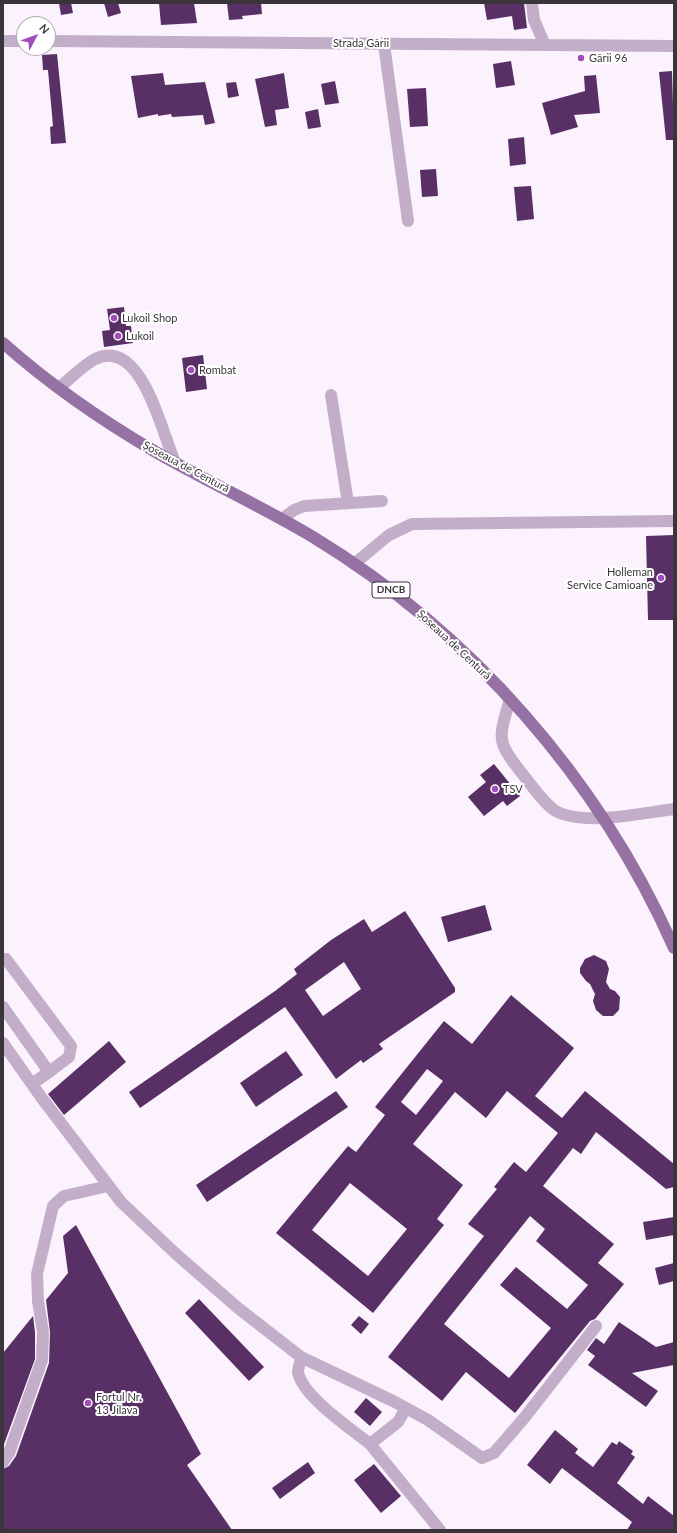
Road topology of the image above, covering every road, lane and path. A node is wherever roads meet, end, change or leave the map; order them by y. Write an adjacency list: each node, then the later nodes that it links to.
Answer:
1 (532, 3): 6 (street)
2 (3, 41): 3 (street)
3 (16, 41)
4 (56, 41): 5 (street, Strada Gării)
5 (384, 44): 6 (street, Strada Gării); 8 (street)
6 (544, 45): 7 (street, Strada Gării)
7 (674, 46)
8 (408, 221)
9 (3, 343): 10 (main road, Șoseaua de Centură / DNCB)
10 (59, 388): 12 (main road, Șoseaua de Centură / DNCB); 12 (street)
11 (330, 395): 14 (street)
12 (174, 462): 15 (main road, Șoseaua de Centură / DNCB)
13 (382, 501): 14 (street)
14 (348, 503): 15 (street)
15 (282, 519): 17 (main road, Șoseaua de Centură / DNCB)
16 (674, 521): 17 (street)
17 (354, 564): 18 (main road, Șoseaua de Centură / DNCB)
18 (510, 699): 20 (main road, Șoseaua de Centură / DNCB); 20 (street)
19 (674, 809): 20 (street)
20 (604, 819): 21 (main road, Șoseaua de Centură / DNCB)
21 (674, 948)
22 (6, 959): 25 (street)
23 (3, 1007): 25 (street)
24 (5, 1049): 26 (street)
25 (49, 1072): 26 (street)
26 (32, 1084): 27 (street)
27 (108, 1186): 29 (street); 32 (street)
28 (596, 1326): 30 (street)
29 (302, 1357): 30 (street); 31 (street)
30 (406, 1408): 31 (street)
31 (370, 1444): 33 (street)
32 (3, 1462)
33 (440, 1530)

